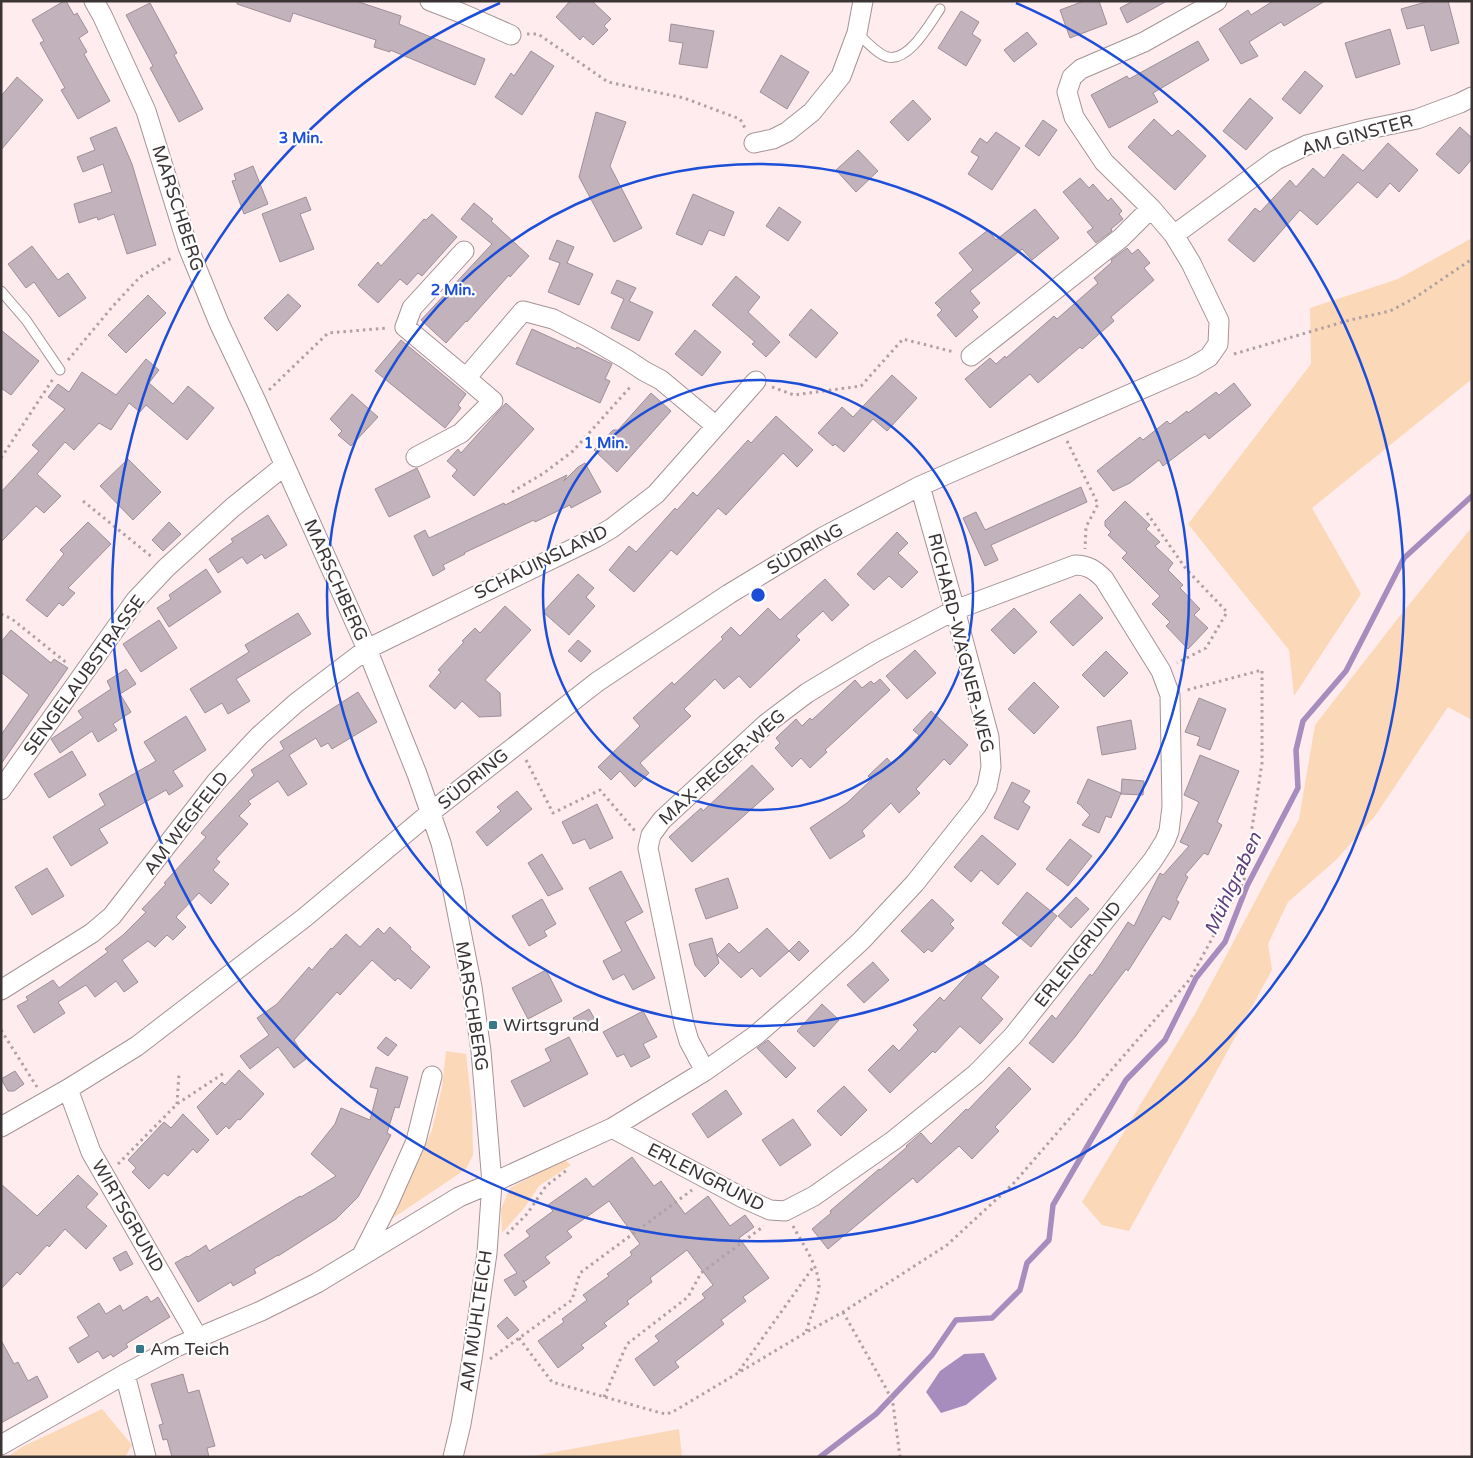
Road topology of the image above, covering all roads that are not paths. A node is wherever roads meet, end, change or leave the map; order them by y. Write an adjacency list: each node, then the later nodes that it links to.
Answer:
1 (94, 1): 20 (street, MARSCHBERG)
2 (430, 1): 7 (street)
3 (863, 1): 6 (street)
4 (1216, 1): 10 (street, SÜDRING)
5 (940, 9): 6 (lane)
6 (857, 33): 9 (street)
7 (511, 35)
8 (1472, 97): 11 (street, AM GINSTER)
9 (754, 143)
10 (1151, 208): 11 (street, SÜDRING); 14 (street)
11 (1174, 235): 21 (street, SÜDRING)
12 (464, 251): 16 (street)
13 (1, 291): 15 (lane)
14 (972, 356)
15 (60, 370)
16 (466, 378): 18 (street); 19 (street)
17 (756, 381): 18 (street, SCHAUINSLAND)
18 (716, 426): 23 (street, SCHAUINSLAND)
19 (416, 457)
20 (284, 466): 23 (street, MARSCHBERG); 24 (street, SENGELAUBSTRASSE)
21 (920, 486): 22 (street, RICHARD-WAGNER-WEG); 25 (street, SÜDRING)
22 (956, 610): 27 (street, RICHARD-WAGNER-WEG); 27 (street, MAX-REGER-WEG); 31 (street, ERLENGRUND)
23 (367, 649): 25 (street, MARSCHBERG); 26 (street, AM WEGFELD)
24 (1, 790)
25 (431, 812): 29 (street); 32 (street, MARSCHBERG)
26 (1, 990)
27 (705, 1071): 31 (street, RICHARD-WAGNER-WEG)
28 (432, 1076): 33 (street)
29 (68, 1089): 30 (street); 34 (street, WIRTSGRUND)
30 (1, 1127)
31 (612, 1128): 32 (street, RICHARD-WAGNER-WEG)
32 (492, 1183): 33 (street, RICHARD-WAGNER-WEG); 38 (street, AM MÜHLTEICH)
33 (362, 1255): 34 (street, RICHARD-WAGNER-WEG)
34 (198, 1338): 35 (street, RICHARD-WAGNER-WEG)
35 (125, 1374): 36 (street, RICHARD-WAGNER-WEG); 37 (street)
36 (1, 1445)
37 (146, 1457)
38 (453, 1457)

